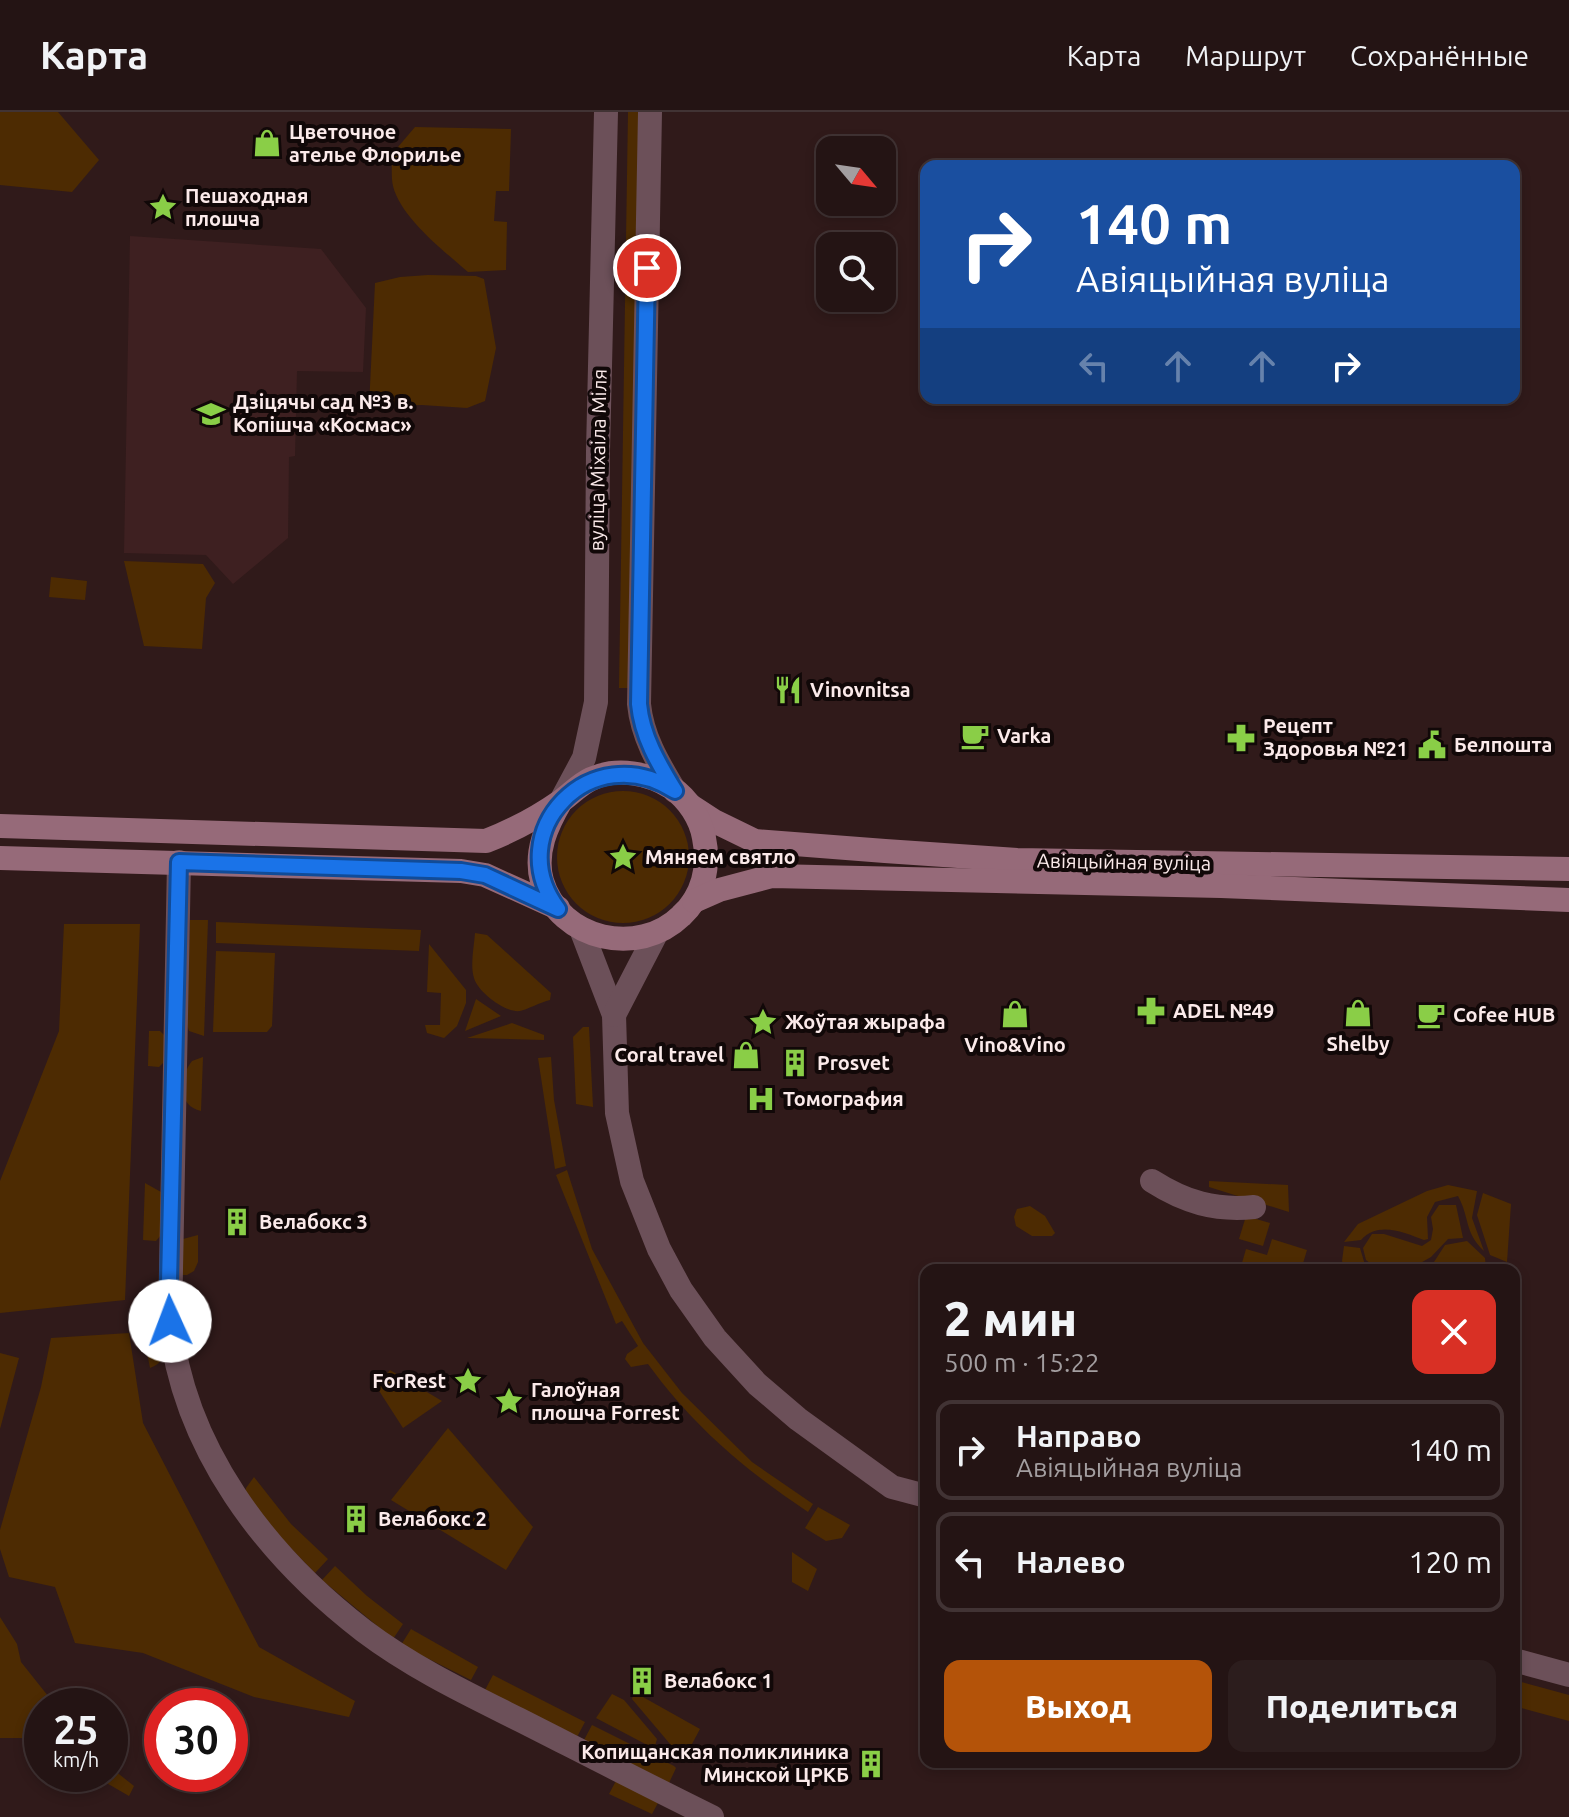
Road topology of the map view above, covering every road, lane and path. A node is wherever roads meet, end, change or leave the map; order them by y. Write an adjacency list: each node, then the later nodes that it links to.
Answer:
1 (606, 112): 4 (street, вуліца Міхаіла Міля)
2 (650, 112): 3 (street)
3 (682, 798): 4 (main road); 8 (main road, Авіяцыйная вуліца); 10 (main road)
4 (561, 801): 5 (main road); 11 (main road)
5 (0, 826)
6 (0, 858): 7 (main road)
7 (179, 862): 11 (main road); 20 (street)
8 (1569, 869)
9 (1569, 900): 10 (main road, Авіяцыйная вуліца)
10 (694, 901): 13 (main road)
11 (558, 909): 12 (main road)
12 (581, 929): 13 (main road); 14 (street)
13 (656, 934): 14 (street)
14 (614, 1015): 17 (street)
15 (1152, 1181): 16 (street)
16 (1254, 1207)
17 (920, 1494)
18 (1520, 1662): 19 (street)
19 (1569, 1675)
20 (712, 1817)

